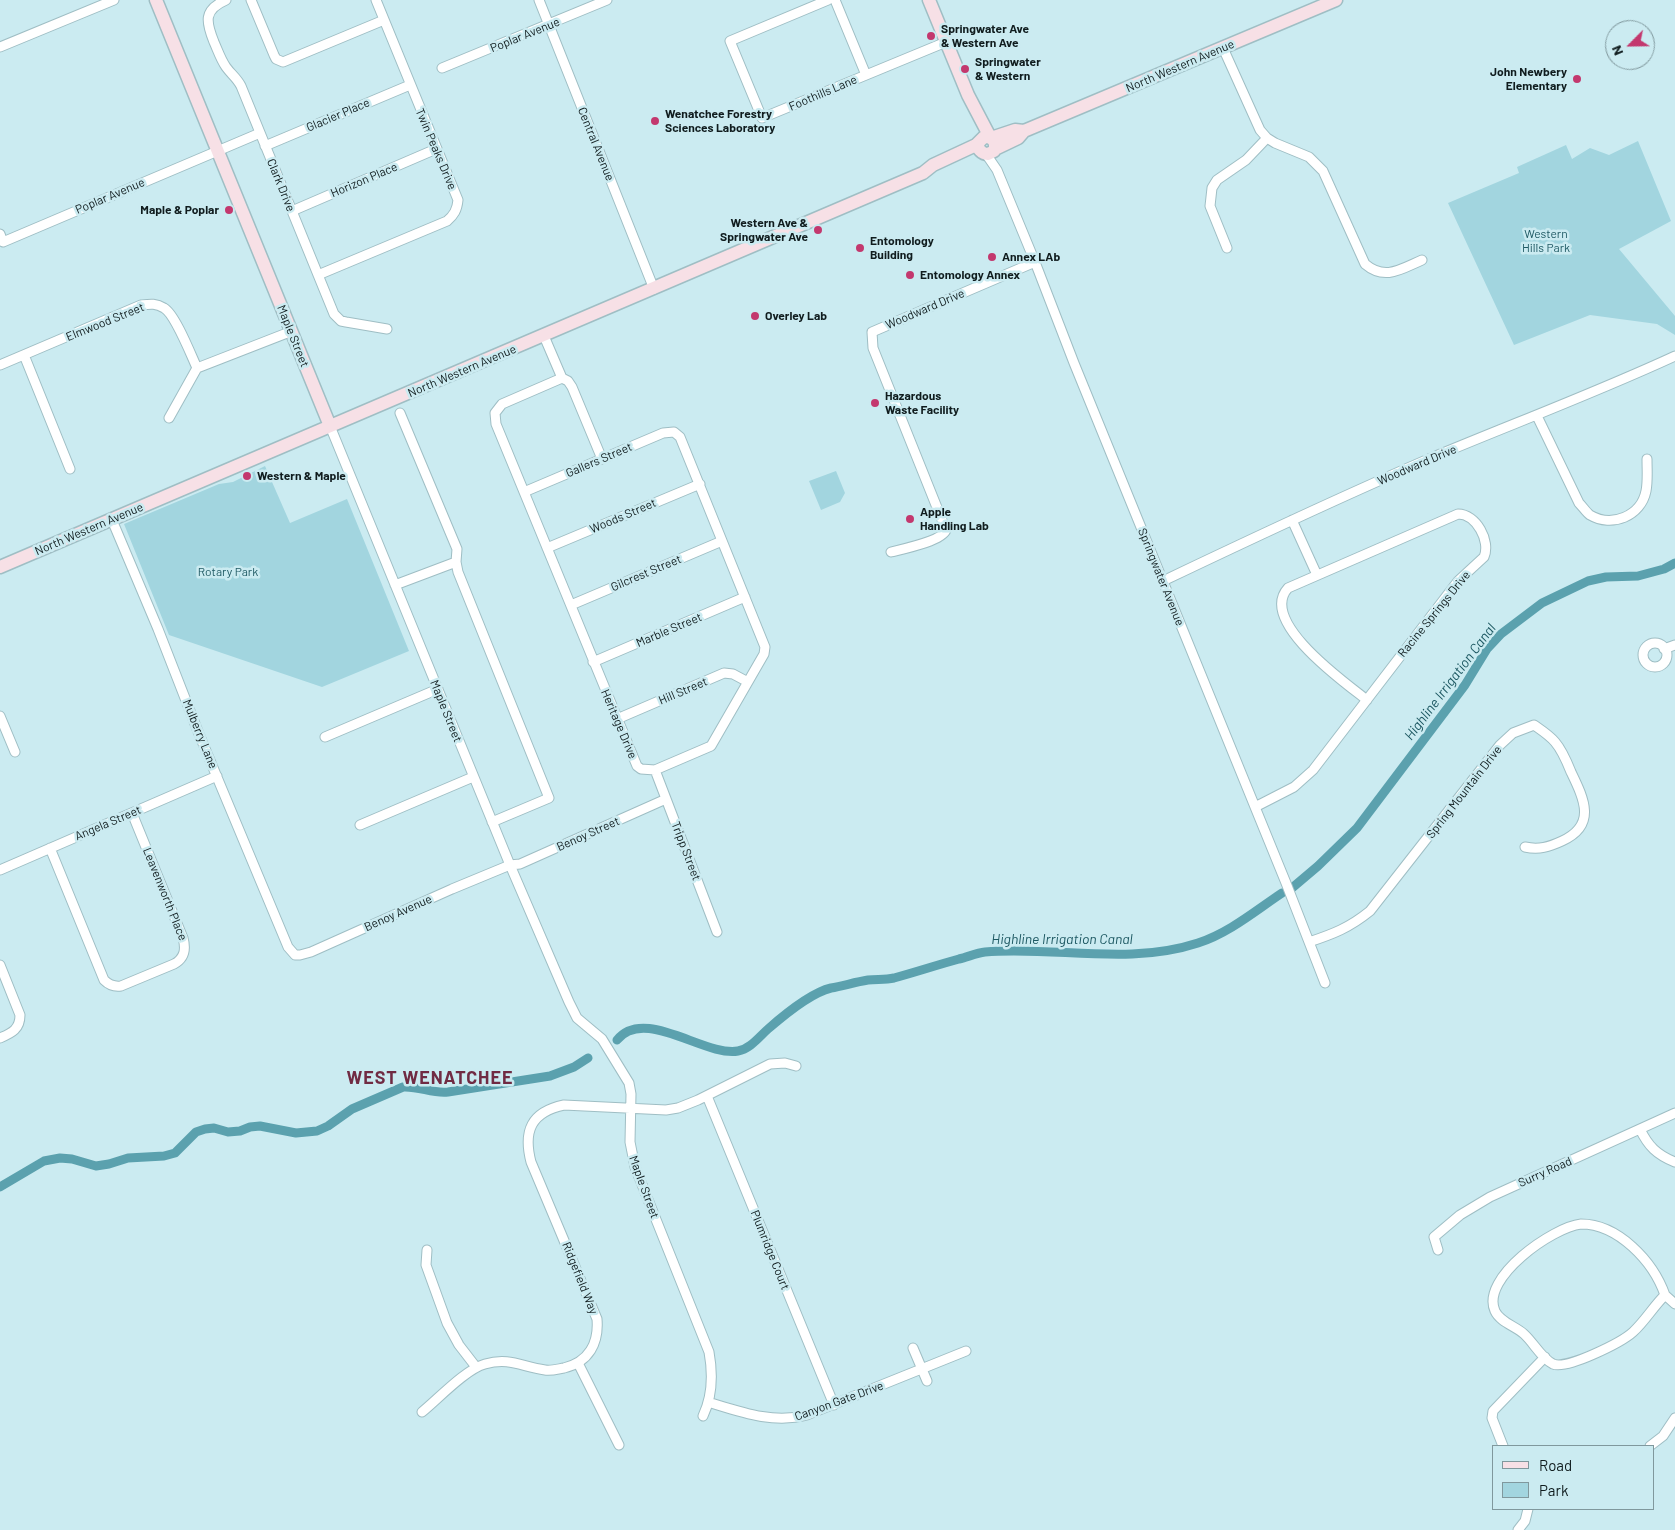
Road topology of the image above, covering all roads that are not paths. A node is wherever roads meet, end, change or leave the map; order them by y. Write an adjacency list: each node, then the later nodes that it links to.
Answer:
1 (114, 0): 15 (street)
2 (156, 0): 25 (main road, Maple Street)
3 (226, 0): 20 (street, Clark Drive)
4 (252, 0): 12 (street)
5 (376, 0): 12 (street, Twin Peaks Drive)
6 (539, 0): 13 (street, Central Avenue)
7 (607, 0): 13 (street, Poplar Avenue)
8 (828, 0): 18 (street, Foothills Lane)
9 (835, 0): 18 (street, Foothills Lane)
10 (929, 0): 14 (main road, Springwater Avenue)
11 (1336, 0): 16 (main road, North Western Avenue)
12 (384, 20): 19 (street, Twin Peaks Drive)
13 (549, 25): 17 (street, Poplar Avenue); 32 (street, Central Avenue)
14 (946, 42): 18 (street, Foothills Lane); 23 (main road, Springwater Avenue)
15 (0, 47)
16 (1224, 48): 21 (street); 23 (main road, North Western Avenue)
17 (442, 68)
18 (866, 75)
19 (410, 85): 22 (street, Glacier Place); 24 (street, Twin Peaks Drive)
20 (260, 133): 22 (street, Clark Drive); 25 (street)
21 (1267, 138): 28 (street); 29 (street)
22 (265, 146): 26 (street, Clark Drive)
23 (987, 146): 30 (street, Springwater Avenue); 32 (main road, North Western Avenue)
24 (436, 150): 26 (street, Horizon Place); 31 (street, Twin Peaks Drive)
25 (217, 151): 27 (street, Poplar Avenue); 34 (main road, Maple Street)
26 (292, 211): 31 (street, Clark Drive)
27 (2, 238)
28 (1227, 248)
29 (1422, 260)
30 (1035, 262): 54 (street, Woodward Drive); 58 (street, Springwater Avenue)
31 (318, 275): 33 (street, Clark Drive)
32 (654, 289): 35 (main road, North Western Avenue)
33 (387, 329)
34 (292, 331): 39 (street); 44 (main road, Maple Street)
35 (544, 336): 40 (street); 44 (main road, North Western Avenue)
36 (24, 355): 38 (street, Elmwood Street); 39 (street, Elmwood Street); 47 (street)
37 (1675, 356): 42 (street, Woodward Drive)
38 (0, 365)
39 (197, 368): 43 (street)
40 (562, 378): 45 (street); 49 (street, Heritage Drive)
41 (400, 413): 55 (street)
42 (1537, 416): 46 (street); 51 (street, Woodward Drive)
43 (169, 418)
44 (330, 426): 50 (main road, North Western Avenue); 59 (street, Maple Street)
45 (602, 459): 48 (street, Gallers Street); 49 (street, Gallers Street)
46 (1647, 459)
47 (70, 469)
48 (700, 484): 52 (street); 53 (street, Woods Street)
49 (524, 492): 53 (street, Heritage Drive)
50 (112, 520): 56 (main road, North Western Avenue); 73 (street, Mulberry Lane)
51 (1292, 520): 57 (street); 58 (street, Woodward Drive)
52 (722, 541): 60 (street); 61 (street, Gilcrest Street)
53 (547, 548): 61 (street, Heritage Drive)
54 (891, 552)
55 (456, 562): 59 (street); 78 (street)
56 (0, 567)
57 (1317, 575): 67 (street, Racine Springs Drive); 67 (street, Racine Springs Drive)
58 (1163, 581): 76 (street, Springwater Avenue)
59 (395, 586): 66 (street, Maple Street)
60 (745, 597): 64 (street, Marble Street); 65 (street)
61 (571, 605): 64 (street, Heritage Drive)
62 (1675, 645): 63 (street)
63 (1664, 649)
64 (594, 662): 69 (street, Heritage Drive)
65 (748, 682): 69 (street, Hill Street); 72 (street)
66 (438, 689): 70 (street); 74 (street, Maple Street)
67 (1367, 700): 76 (street, Racine Springs Drive)
68 (0, 716): 71 (street)
69 (617, 718): 72 (street, Heritage Drive)
70 (325, 737)
71 (15, 752)
72 (655, 770): 75 (street, Tripp Street)
73 (217, 776): 77 (street, Angela Street); 86 (street, Mulberry Lane)
74 (473, 777): 78 (street, Maple Street); 79 (street)
75 (666, 799): 82 (street, Benoy Street); 84 (street, Tripp Street)
76 (1255, 807): 85 (street, Springwater Avenue)
77 (132, 813): 81 (street, Angela Street); 81 (street, Leavenworth Place)
78 (492, 822): 82 (street, Maple Street)
79 (360, 824)
80 (1525, 847): 85 (street, Spring Mountain Drive)
81 (50, 848): 83 (street, Angela Street)
82 (510, 865): 86 (street, Benoy Avenue); 92 (street, Maple Street)
83 (0, 870)
84 (717, 932)
85 (1309, 942): 88 (street, Springwater Avenue)
86 (288, 948)
87 (0, 965): 89 (street)
88 (1325, 983)
89 (0, 1038)
90 (796, 1066): 91 (street, Ridgefield Way)
91 (707, 1096): 92 (street, Ridgefield Way); 108 (street, Plumridge Court)
92 (631, 1108): 103 (street, Ridgefield Way); 107 (street, Maple Street)
93 (1675, 1113): 94 (street, Surry Road)
94 (1640, 1129): 95 (street); 97 (street, Surry Road)
95 (1675, 1162)
96 (427, 1250): 104 (street)
97 (1438, 1250)
98 (1665, 1295): 99 (street); 102 (street); 102 (street)
99 (1675, 1304)
100 (913, 1348): 105 (street)
101 (966, 1351): 105 (street, Canyon Gate Drive)
102 (1545, 1358): 113 (street)
103 (578, 1363): 104 (street); 112 (street)
104 (476, 1367): 109 (street)
105 (922, 1369): 106 (street); 108 (street, Canyon Gate Drive)
106 (927, 1381)
107 (708, 1402): 108 (street, Canyon Gate Drive); 110 (street, Maple Street)
108 (834, 1405)
109 (422, 1412)
110 (703, 1416)
111 (1675, 1418): 114 (street)
112 (619, 1445)
113 (1503, 1445)
114 (1651, 1445)
115 (1528, 1510): 116 (street)
116 (1518, 1530)

